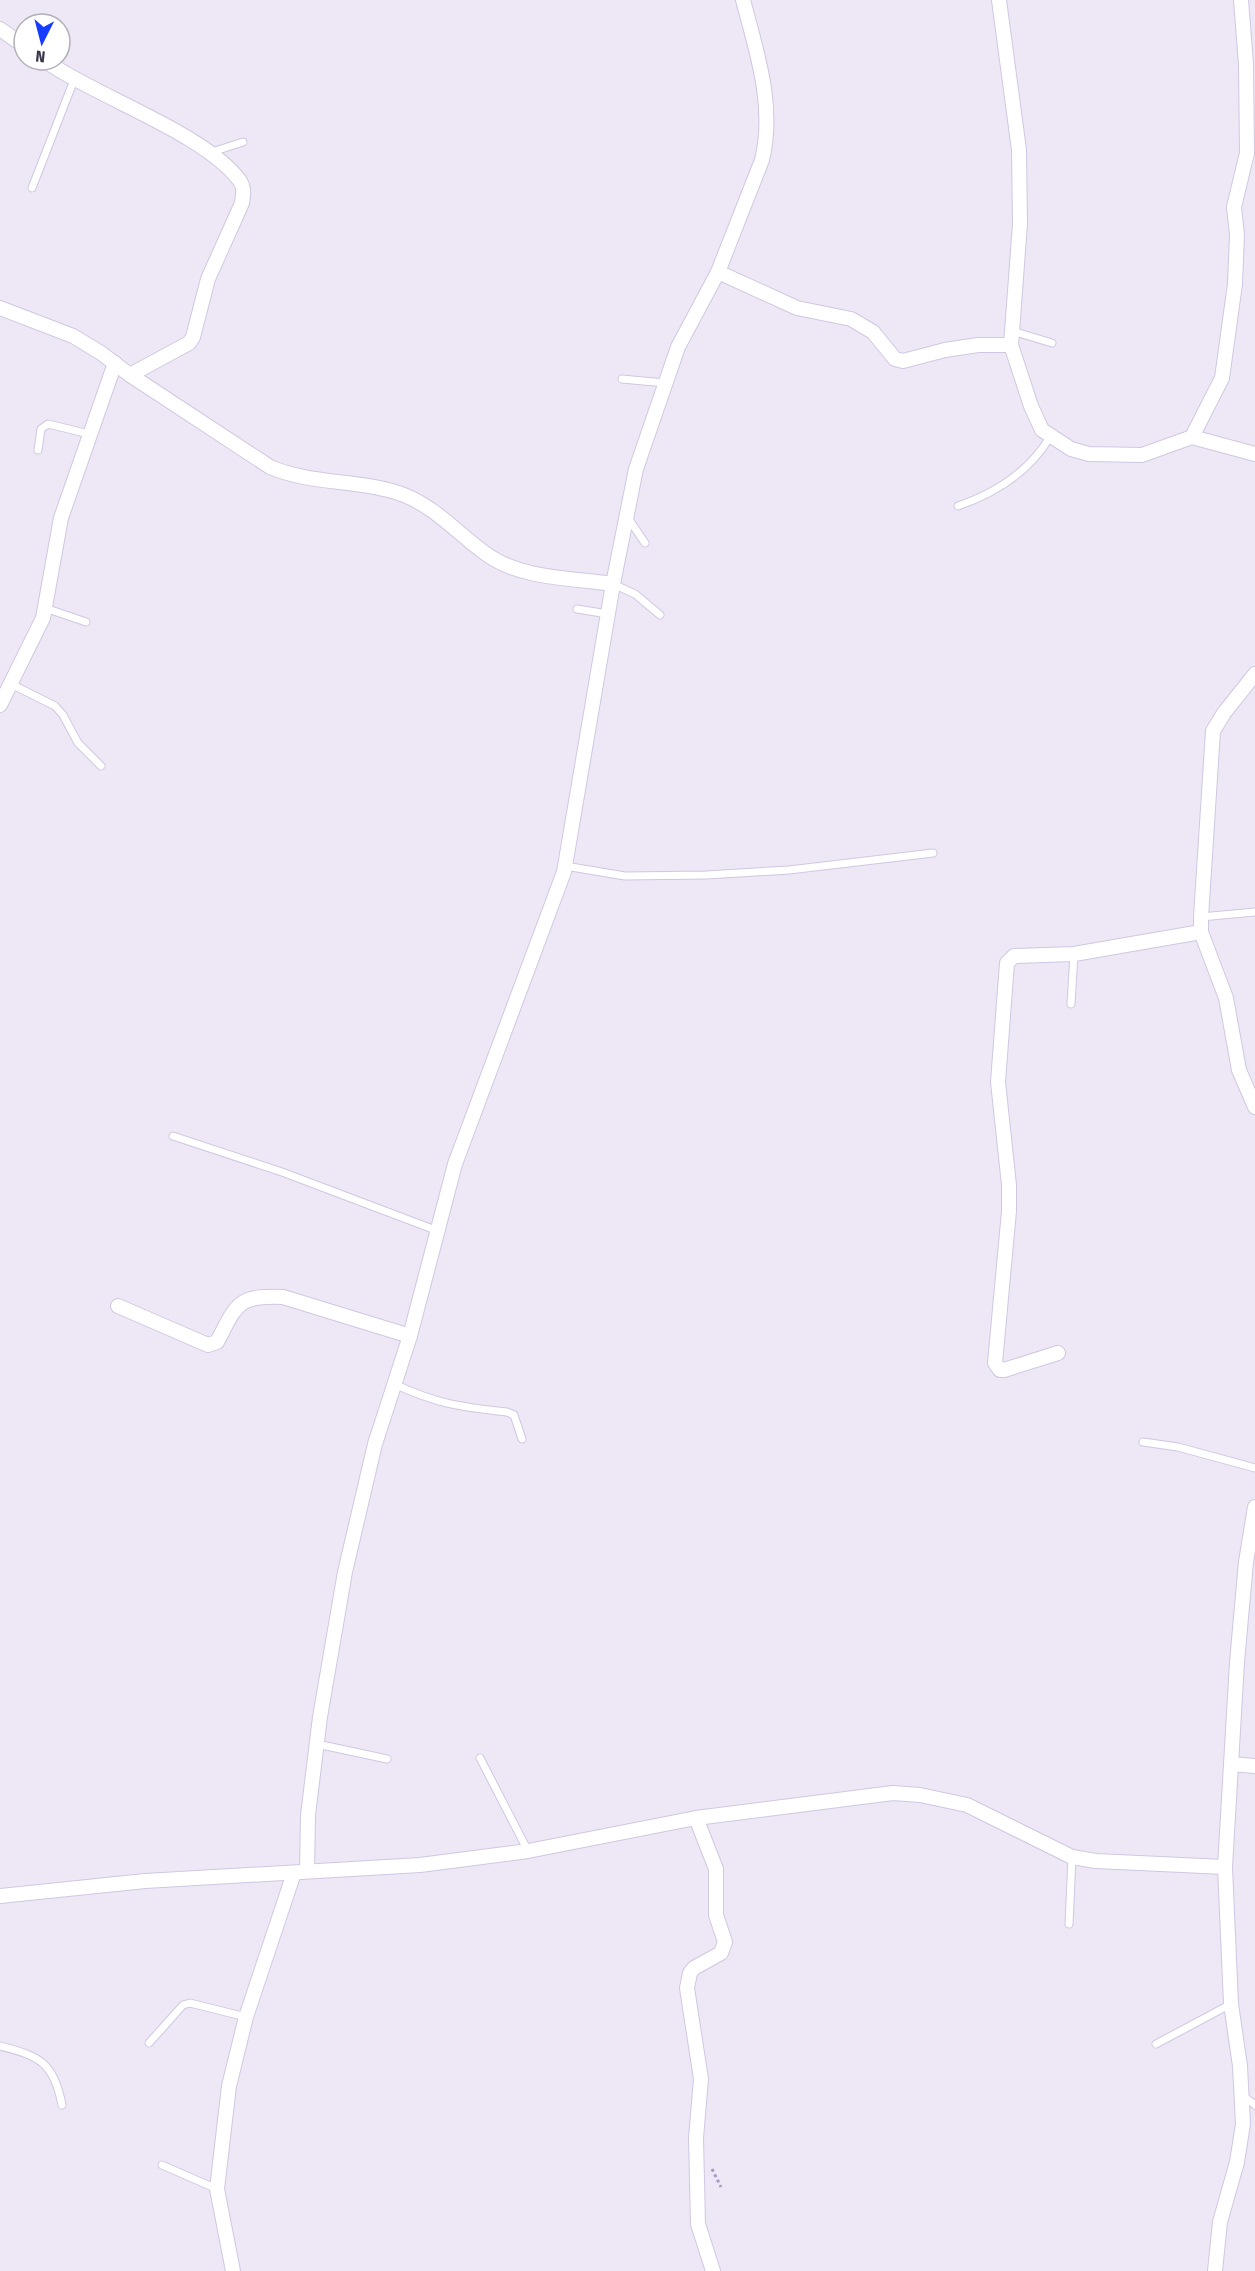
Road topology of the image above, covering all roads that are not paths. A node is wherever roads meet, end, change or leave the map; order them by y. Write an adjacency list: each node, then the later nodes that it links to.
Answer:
1 (743, 0): 9 (street)
2 (999, 0): 11 (street)
3 (1241, 0): 19 (street)
4 (62, 72): 5 (street)
5 (74, 80): 7 (street); 8 (lane)
6 (243, 142): 7 (lane)
7 (209, 153): 14 (street)
8 (32, 188)
9 (718, 272): 11 (street); 16 (street)
10 (0, 308): 13 (street)
11 (1012, 338): 12 (lane); 18 (street)
12 (1052, 343)
13 (115, 363): 14 (street); 17 (street)
14 (130, 375): 25 (street)
15 (622, 379): 16 (lane)
16 (665, 382): 23 (street)
17 (89, 434): 20 (lane); 26 (street)
18 (1050, 437): 19 (street); 22 (lane)
19 (1192, 437): 21 (street)
20 (38, 450)
21 (1255, 454)
22 (958, 506)
23 (626, 516): 24 (lane); 25 (street)
24 (645, 543)
25 (613, 584): 28 (street); 29 (lane)
26 (45, 608): 30 (lane); 32 (street)
27 (577, 609): 28 (lane)
28 (608, 614): 36 (street)
29 (660, 615)
30 (86, 622)
31 (1255, 674): 38 (street)
32 (11, 684): 33 (street); 34 (lane)
33 (0, 705)
34 (101, 766)
35 (933, 853): 36 (lane)
36 (565, 866): 44 (street)
37 (1255, 912): 38 (lane)
38 (1200, 917): 39 (street)
39 (1201, 932): 40 (street); 42 (street)
40 (1074, 954): 41 (lane); 47 (street)
41 (1071, 1004)
42 (1255, 1107)
43 (173, 1136): 44 (lane)
44 (438, 1231): 46 (street)
45 (118, 1306): 46 (street)
46 (410, 1336): 48 (street)
47 (1058, 1353)
48 (394, 1384): 49 (lane); 53 (street)
49 (522, 1439)
50 (1143, 1442): 51 (lane)
51 (1255, 1468)
52 (1255, 1507): 56 (street)
53 (317, 1744): 54 (lane); 62 (street)
54 (387, 1758)
55 (480, 1758): 59 (lane)
56 (1231, 1764): 57 (street); 61 (street)
57 (1255, 1766)
58 (696, 1818): 59 (street); 60 (street); 76 (street)
59 (528, 1851): 62 (street)
60 (1072, 1857): 61 (street); 64 (lane)
61 (1225, 1867): 65 (street)
62 (300, 1872): 63 (street); 66 (street)
63 (0, 1896)
64 (1069, 1924)
65 (1231, 2004): 68 (lane); 70 (street)
66 (246, 2017): 67 (lane); 74 (street)
67 (149, 2043)
68 (1156, 2044)
69 (0, 2046): 71 (lane)
70 (1242, 2095): 72 (lane); 77 (street)
71 (62, 2105)
72 (1255, 2105)
73 (162, 2165): 74 (lane)
74 (217, 2189): 75 (street)
75 (233, 2271)
76 (713, 2271)
77 (1215, 2271)

